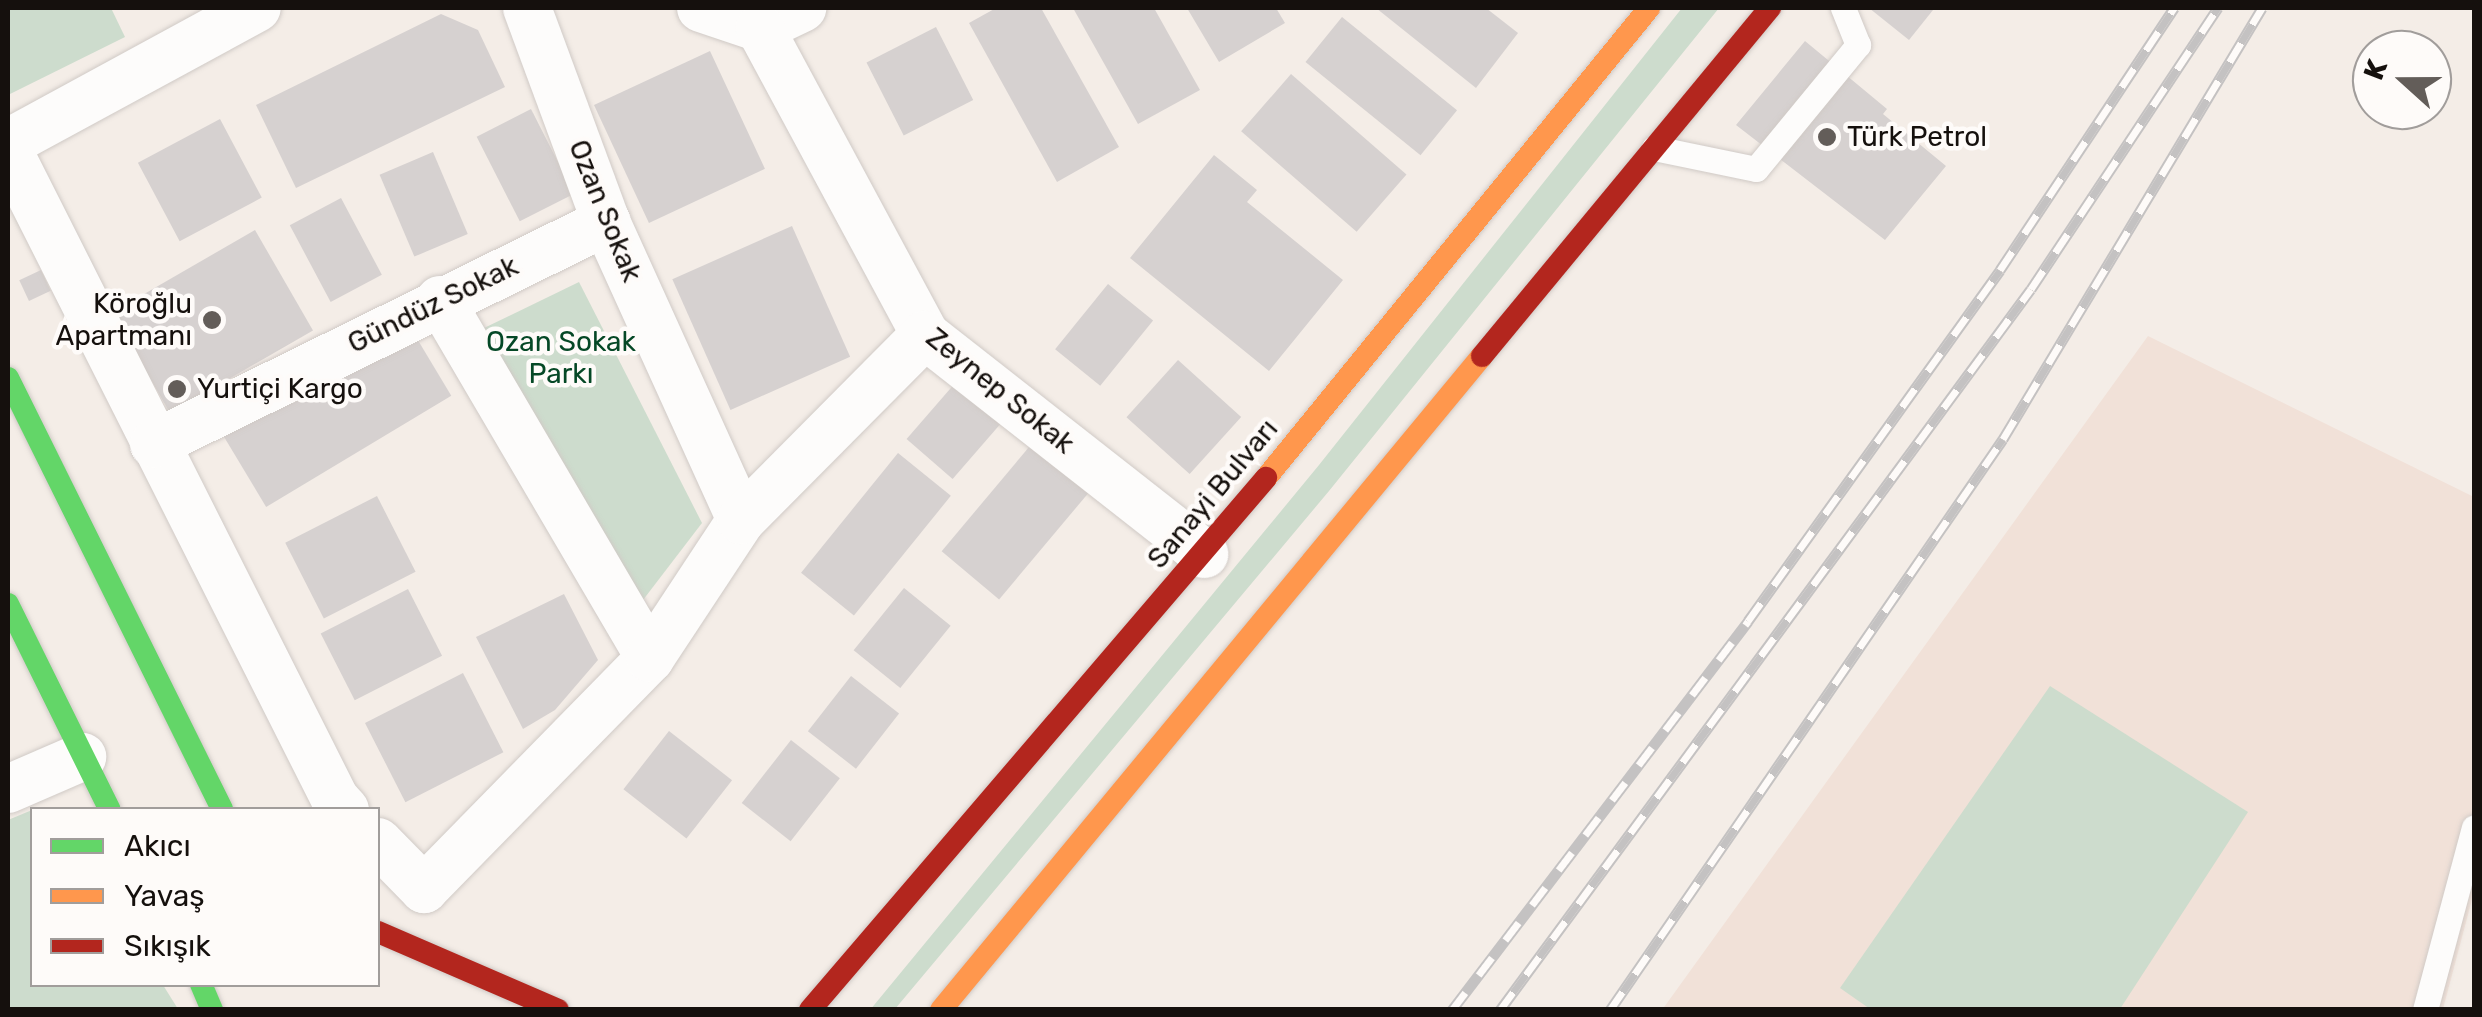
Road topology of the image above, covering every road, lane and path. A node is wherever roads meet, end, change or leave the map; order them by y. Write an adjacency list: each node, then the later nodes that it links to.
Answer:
1 (256, 8): 9 (street)
2 (527, 8): 11 (street, Ozan Sokak)
3 (702, 8): 8 (street)
4 (802, 8): 8 (street)
5 (1650, 8): 17 (main road, Sanayi Bulvarı)
6 (1770, 8): 10 (main road)
7 (1843, 8): 10 (lane)
8 (760, 28): 13 (street, Zeynep Sokak)
9 (8, 146): 15 (street)
10 (1654, 148): 32 (main road)
11 (606, 222): 12 (street, Gündüz Sokak); 16 (street, Ozan Sokak)
12 (440, 300): 15 (street, Gündüz Sokak); 19 (street)
13 (925, 335): 16 (street); 17 (street, Zeynep Sokak)
14 (8, 378): 23 (main road)
15 (154, 444): 24 (street)
16 (741, 520): 19 (street)
17 (1204, 554): 31 (main road, Sanayi Bulvarı)
18 (8, 604): 20 (main road)
19 (650, 658): 26 (street)
20 (82, 757): 21 (street); 22 (main road)
21 (8, 790)
22 (108, 807)
23 (221, 807)
24 (343, 807)
25 (2474, 827): 33 (lane)
26 (380, 844)
27 (380, 933): 30 (main road)
28 (201, 987): 29 (main road)
29 (212, 1010)
30 (558, 1010)
31 (810, 1010)
32 (941, 1010)
33 (2425, 1010)

